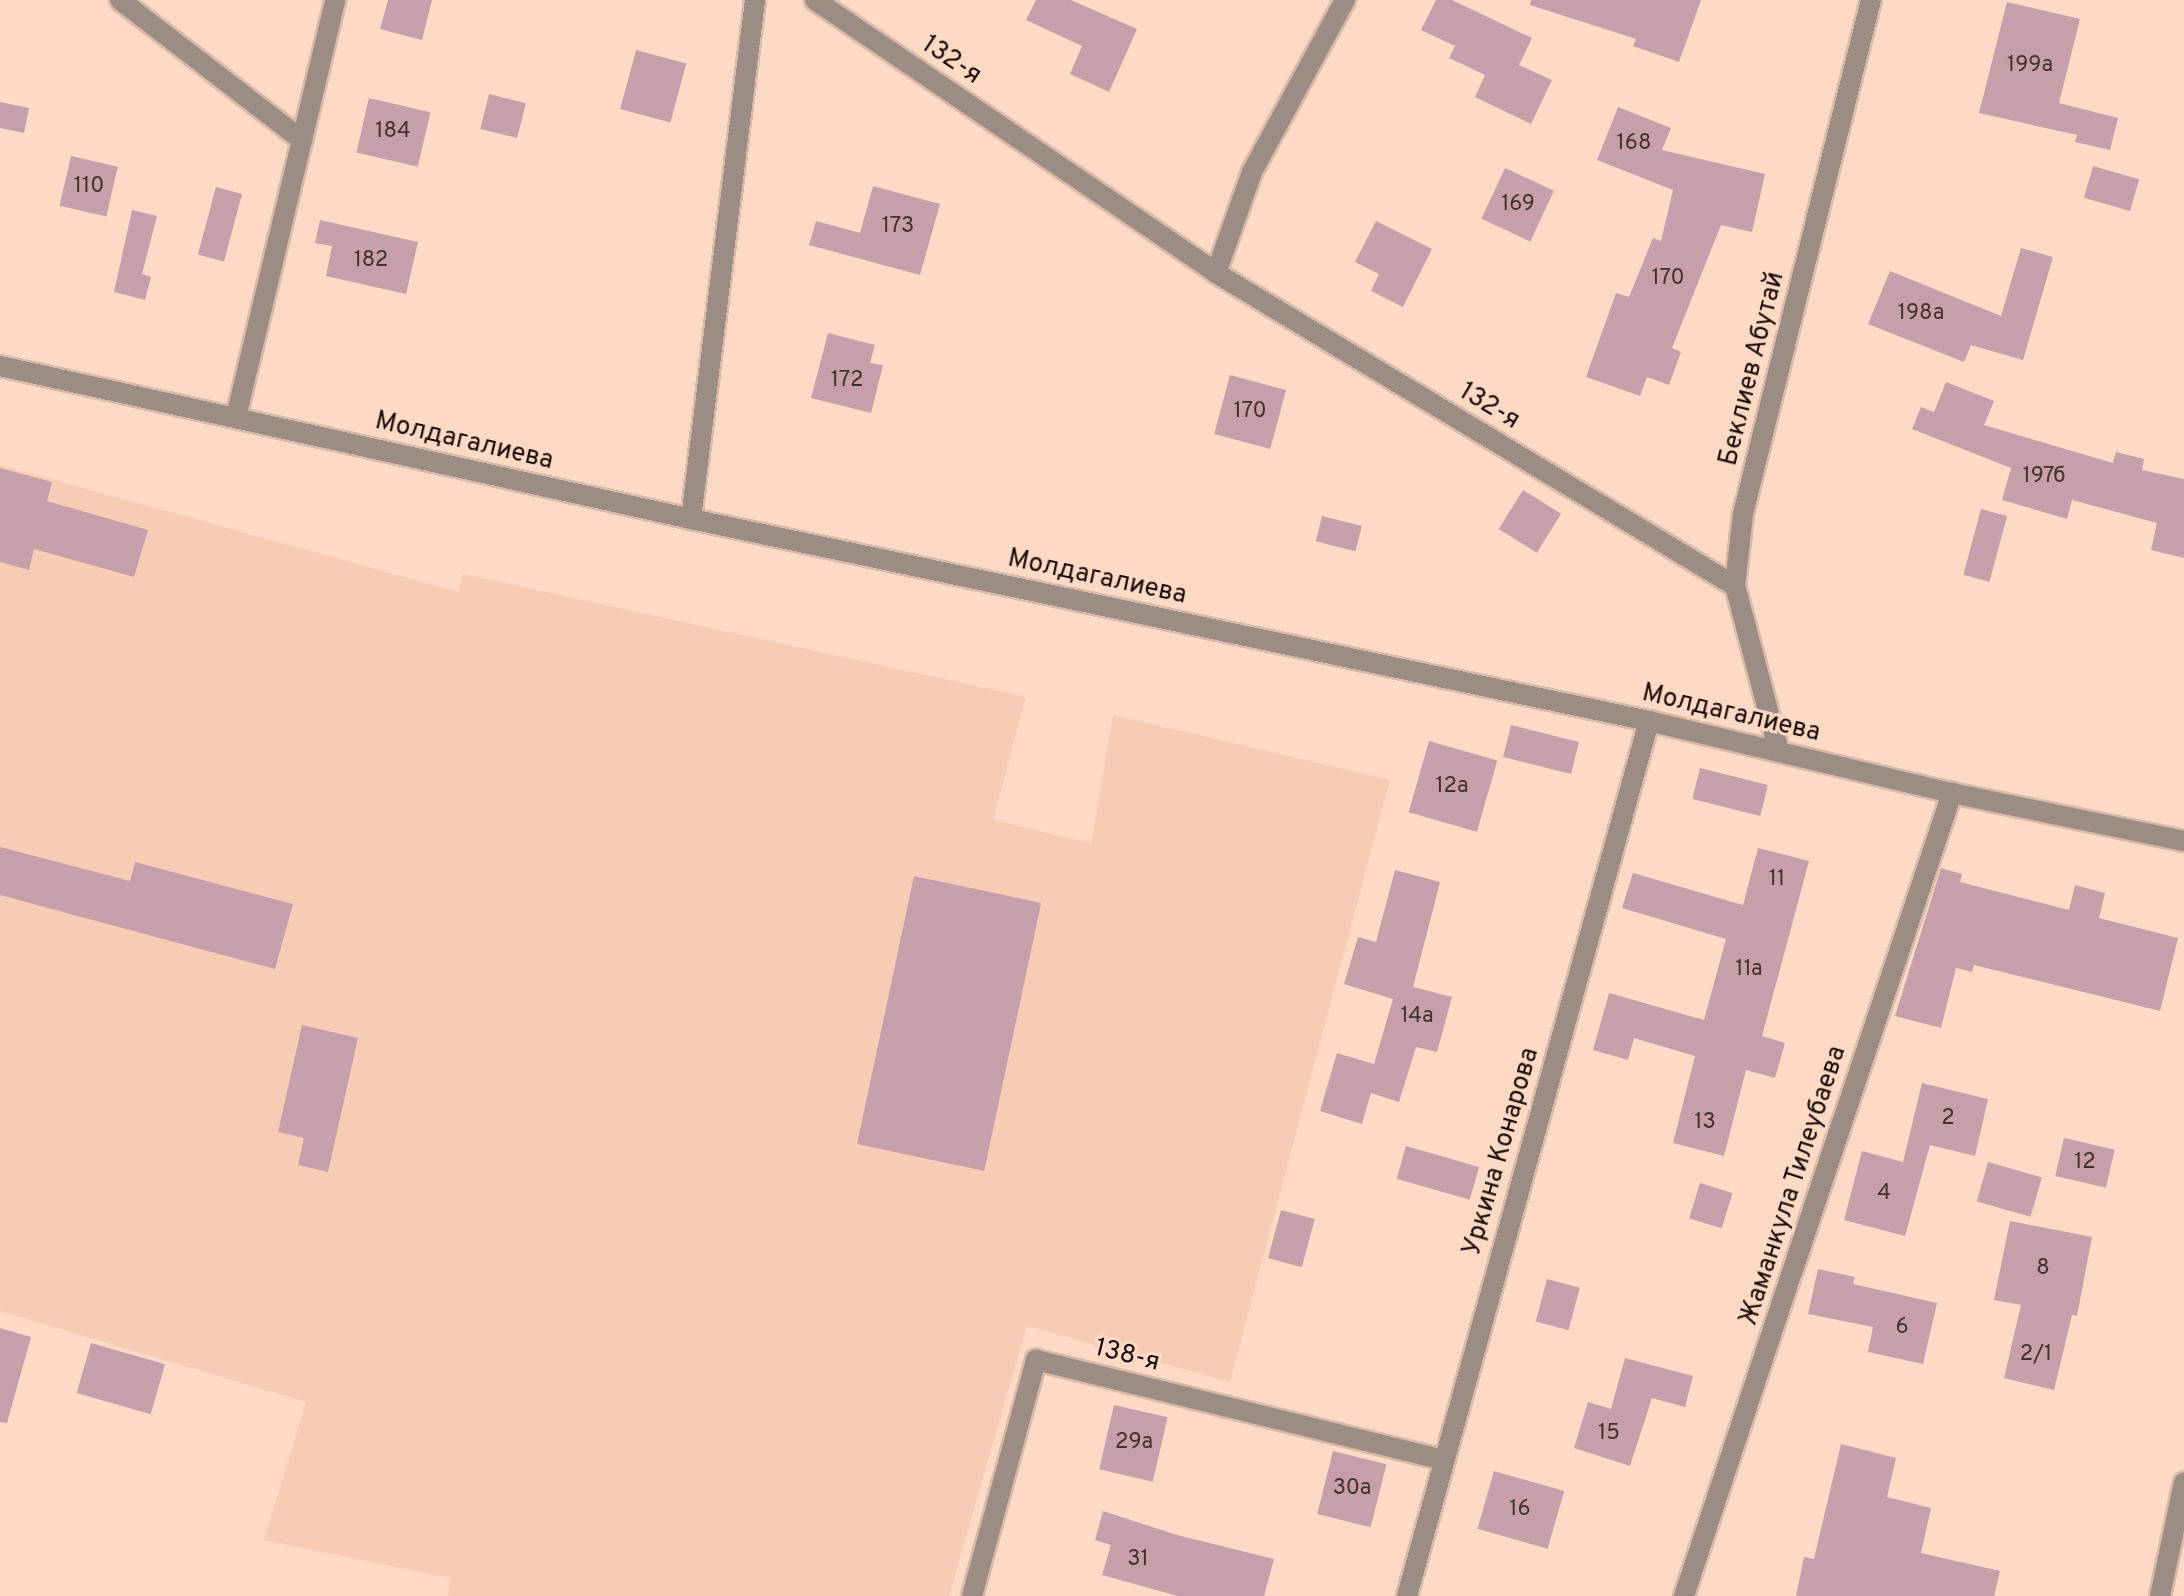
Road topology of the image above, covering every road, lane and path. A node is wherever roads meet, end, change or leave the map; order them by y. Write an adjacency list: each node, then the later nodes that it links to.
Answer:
1 (120, 0): 7 (street)
2 (335, 0): 7 (street)
3 (755, 0): 11 (street)
4 (815, 0): 8 (street, 132-я)
5 (1345, 0): 8 (street)
6 (1871, 0): 12 (street, Беклиев Абутай)
7 (302, 140): 10 (street)
8 (1216, 273): 12 (street, 132-я)
9 (0, 366): 10 (street, Молдагалиева)
10 (236, 417): 11 (street, Молдагалиева)
11 (691, 519): 13 (street, Молдагалиева)
12 (1735, 586): 14 (street, Беклиев Абутай)
13 (1649, 721): 14 (street, Молдагалиева); 17 (street, Уркина Конарова)
14 (1779, 752): 15 (street, Молдагалиева)
15 (1952, 793): 16 (street, Молдагалиева); 21 (street, Жаманкула Тилеубаева)
16 (2184, 841)
17 (1443, 1460): 19 (street, 138-я); 20 (street, Уркина Конарова)
18 (2184, 1482): 22 (street)
19 (972, 1596)
20 (1407, 1596)
21 (1684, 1596)
22 (2160, 1596)

